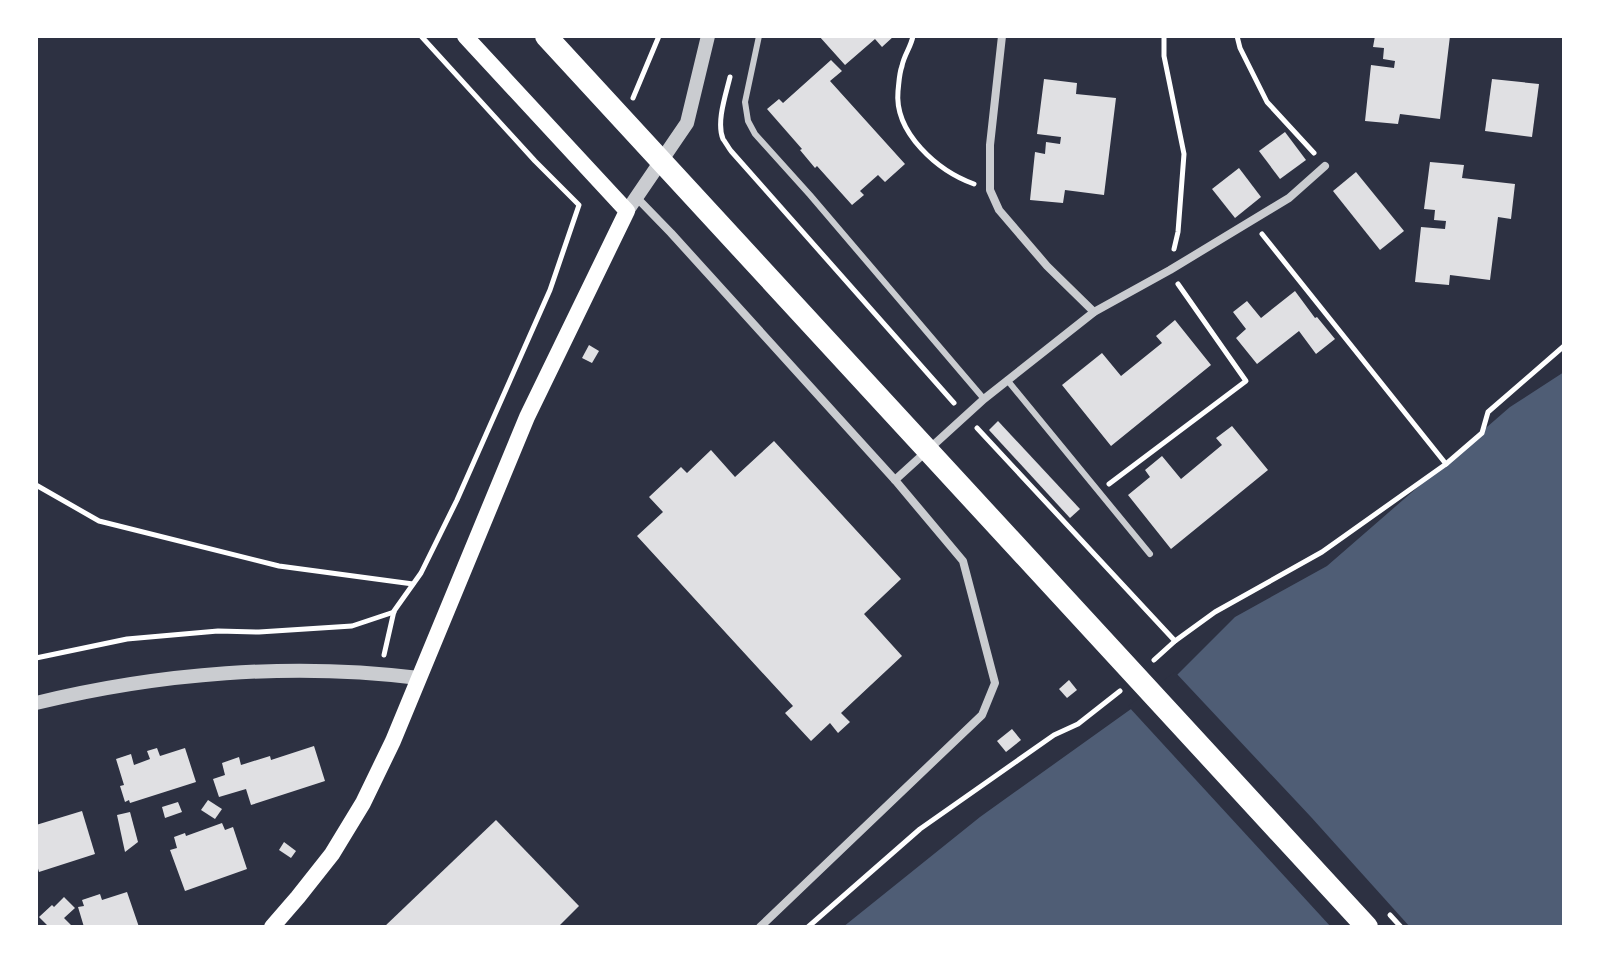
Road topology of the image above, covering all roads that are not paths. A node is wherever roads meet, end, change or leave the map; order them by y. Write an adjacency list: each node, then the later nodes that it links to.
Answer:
1 (465, 36): 7 (main road)
2 (546, 36): 17 (highway)
3 (708, 36): 7 (street)
4 (759, 36): 10 (lane)
5 (1002, 36): 8 (street)
6 (1325, 166): 8 (street)
7 (632, 205): 11 (street); 13 (main road)
8 (1094, 312): 9 (street)
9 (1008, 381): 10 (street); 12 (lane)
10 (984, 399): 11 (street)
11 (895, 480): 16 (street)
12 (1150, 554)
13 (419, 678): 14 (street); 15 (main road)
14 (36, 703)
15 (272, 927)
16 (760, 927)
17 (1367, 927)

